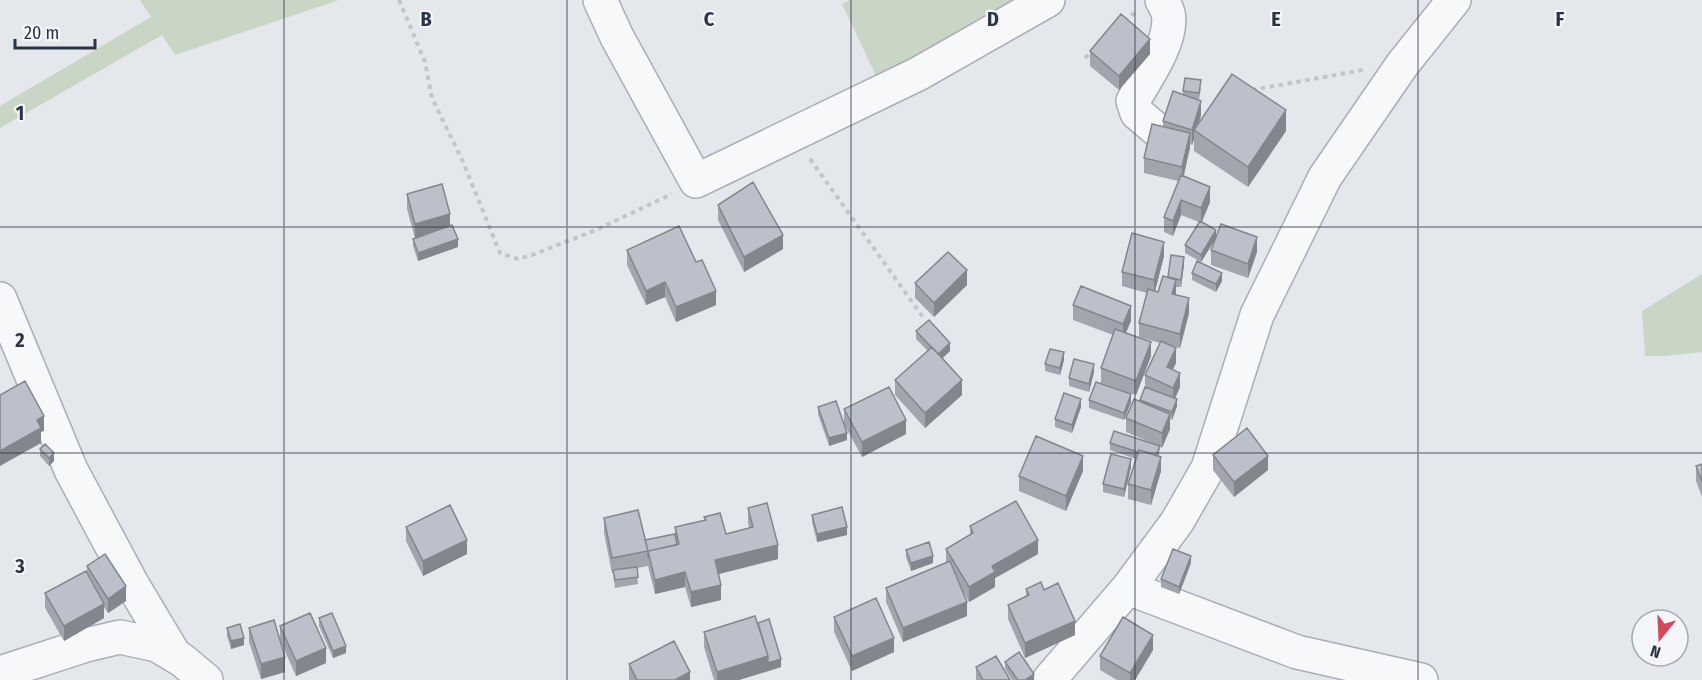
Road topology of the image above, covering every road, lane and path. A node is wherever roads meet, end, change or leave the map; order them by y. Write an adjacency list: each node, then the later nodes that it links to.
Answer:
1 (399, 0): 13 (path)
2 (600, 0): 13 (street)
3 (1048, 0): 12 (street)
4 (1454, 0): 9 (street)
5 (1153, 3): 6 (path); 11 (street)
6 (1122, 22)
7 (1100, 43): 8 (path)
8 (1085, 58)
9 (1402, 65): 10 (path); 16 (street)
10 (1242, 92)
11 (1157, 130)
12 (792, 135): 13 (street); 15 (path)
13 (696, 181)
14 (0, 299): 17 (street)
15 (925, 320)
16 (1128, 588): 20 (street); 21 (street)
17 (175, 656): 18 (street); 19 (street)
18 (0, 673)
19 (206, 680)
20 (1049, 680)
21 (1422, 680)

